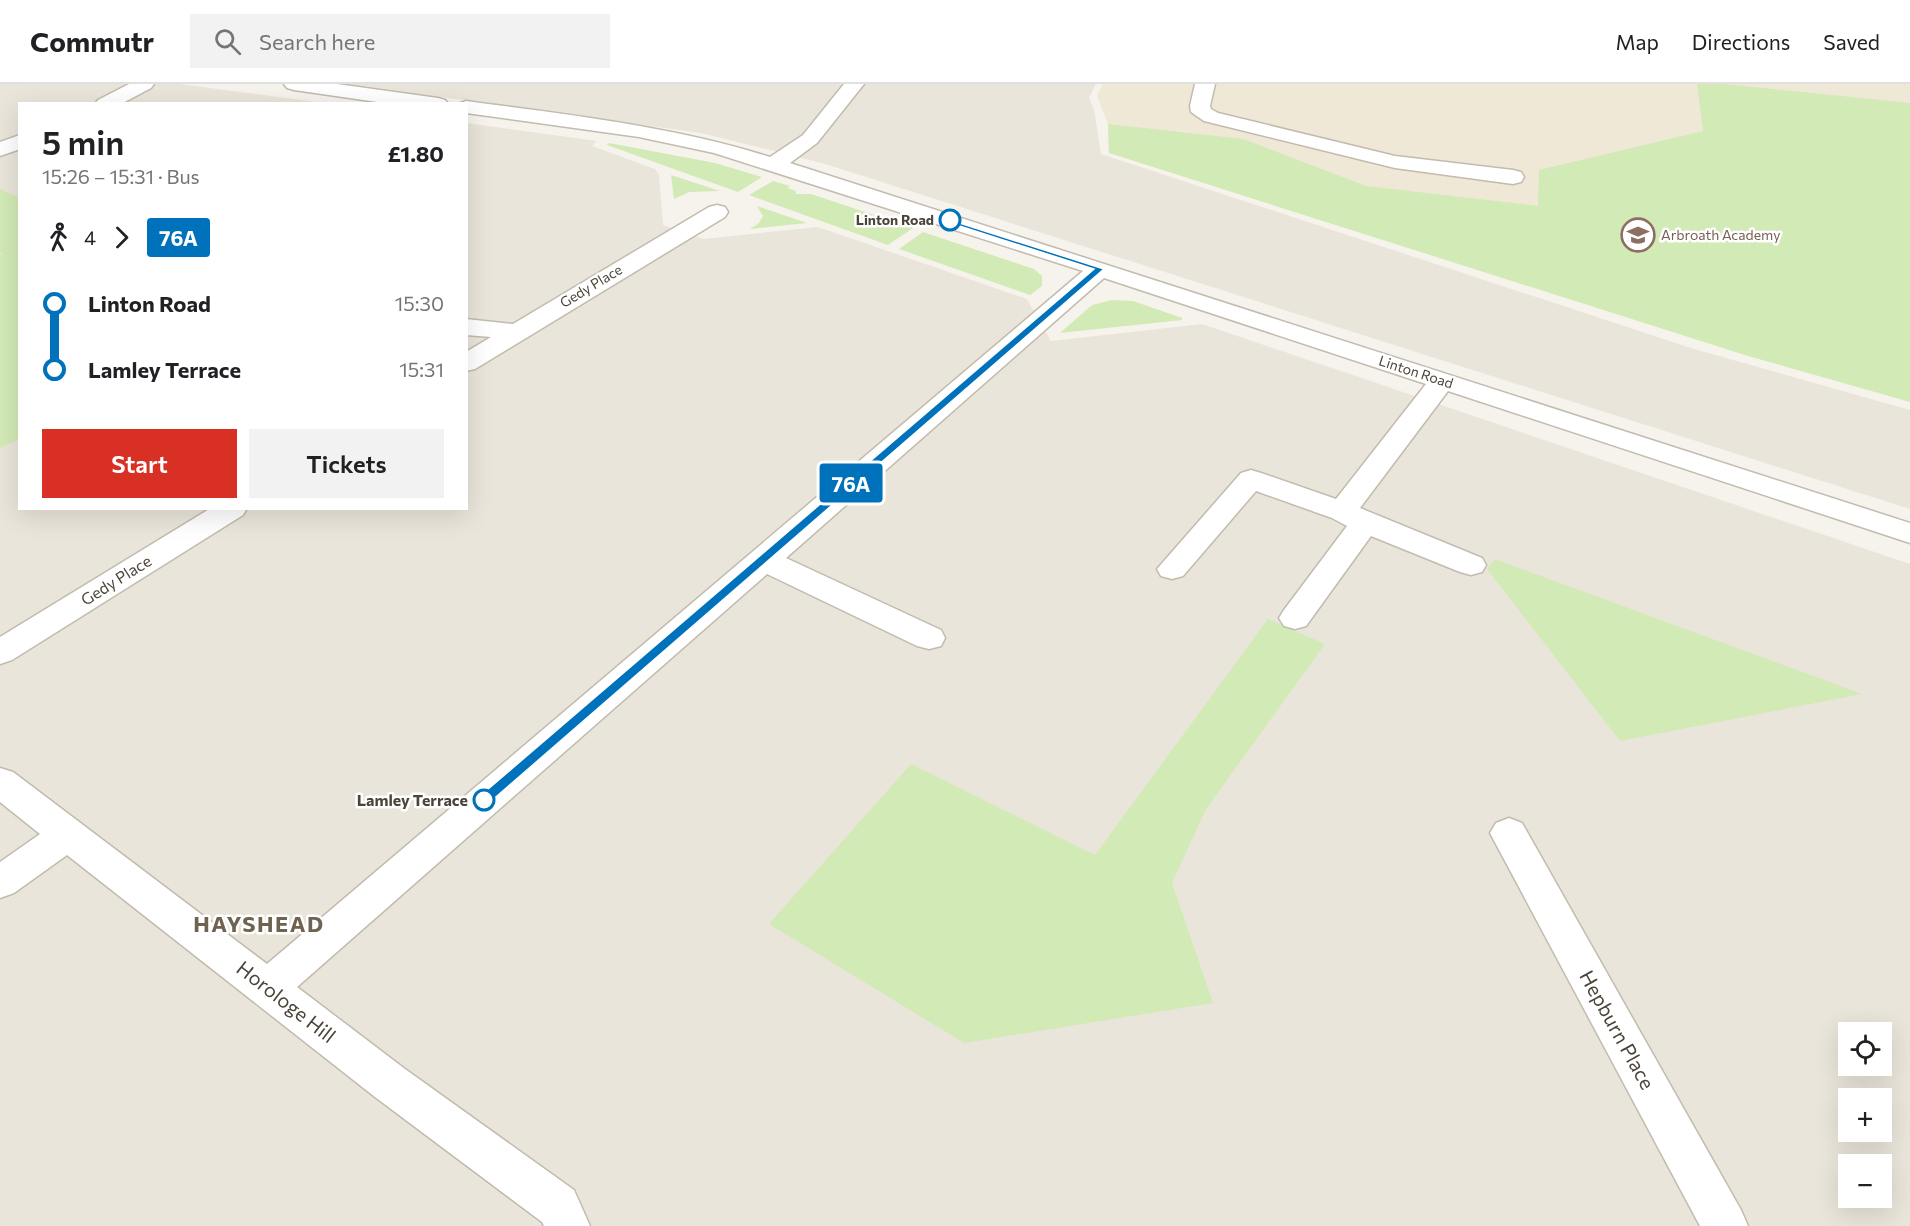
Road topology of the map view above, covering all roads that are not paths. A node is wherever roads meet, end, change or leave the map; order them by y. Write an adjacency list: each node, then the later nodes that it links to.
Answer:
1 (144, 84): 5 (street)
2 (294, 84): 6 (street)
3 (854, 84): 10 (street)
4 (1205, 84): 11 (street)
5 (109, 102)
6 (424, 102)
7 (468, 107): 10 (street, Linton Road)
8 (18, 142): 9 (street)
9 (0, 150)
10 (775, 164): 13 (street, Linton Road)
11 (1513, 177)
12 (717, 212): 15 (street, Gedy Place)
13 (1100, 269): 17 (street, Linton Road); 21 (street)
14 (468, 327): 15 (street)
15 (514, 332): 16 (street, Gedy Place)
16 (468, 362)
17 (1443, 380): 19 (street); 20 (street, Linton Road)
18 (230, 510): 26 (street, Gedy Place)
19 (1354, 517): 22 (street); 23 (street); 24 (street)
20 (1910, 533)
21 (762, 559): 25 (street); 31 (street)
22 (1471, 565)
23 (1172, 569)
24 (1295, 618)
25 (929, 638)
26 (0, 652)
27 (0, 782): 29 (street, Horologe Hill)
28 (1509, 833): 33 (street, Hepburn Place)
29 (67, 835): 30 (street); 31 (street, Horologe Hill)
30 (0, 882)
31 (268, 988): 32 (street, Horologe Hill)
32 (567, 1226)
33 (1725, 1226)

